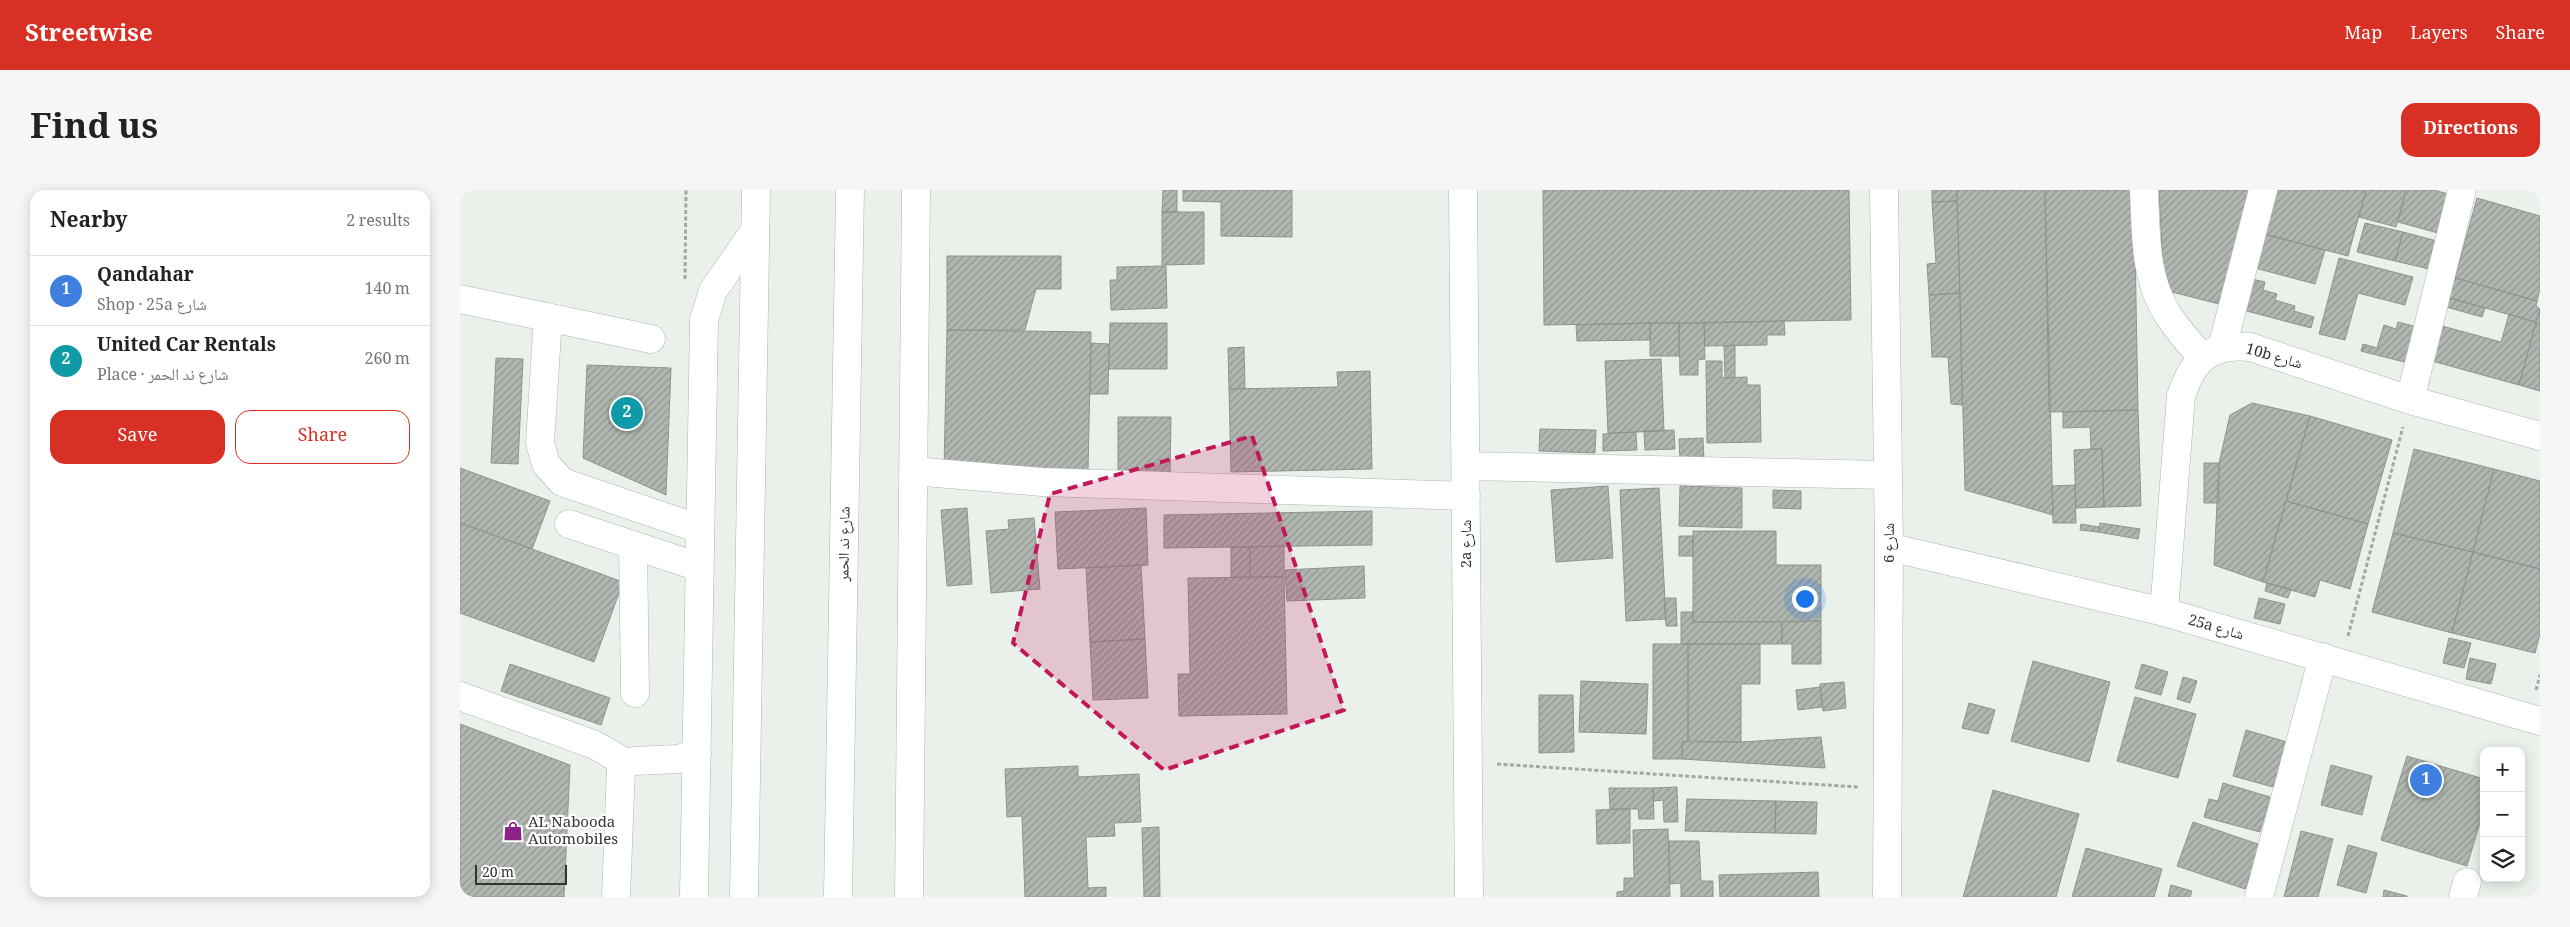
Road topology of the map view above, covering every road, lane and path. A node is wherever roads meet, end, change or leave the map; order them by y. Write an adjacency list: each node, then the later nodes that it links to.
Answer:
1 (686, 190): 13 (path)
2 (756, 190): 10 (street)
3 (850, 190): 39 (street, شارع ند الحمر)
4 (916, 190): 19 (street)
5 (1463, 190): 18 (street, 2a شارع)
6 (1884, 190): 20 (street, شارع 6)
7 (2144, 190): 15 (street)
8 (2263, 190): 15 (street)
9 (2462, 190): 16 (street)
10 (756, 230): 13 (street); 38 (street)
11 (460, 299): 12 (street)
12 (548, 317): 14 (street); 23 (street)
13 (704, 320): 23 (street)
14 (651, 339)
15 (2212, 353): 16 (street, 10b شارع); 27 (street)
16 (2410, 400): 17 (street, 10b شارع); 28 (path)
17 (2540, 436)
18 (1466, 466): 20 (street); 21 (street, 2a شارع)
19 (912, 471): 21 (street); 40 (street)
20 (1888, 475): 25 (street, شارع 6)
21 (1466, 496): 33 (street, 2a شارع)
22 (569, 524): 24 (street)
23 (700, 529): 26 (street)
24 (633, 545): 26 (street); 29 (street)
25 (1889, 547): 27 (street, 25a شارع); 35 (street, شارع 6)
26 (699, 567): 32 (street)
27 (2164, 612): 28 (street, 25a شارع)
28 (2332, 660): 31 (street, 25a شارع); 43 (street)
29 (635, 693)
30 (460, 696): 34 (street)
31 (2540, 721)
32 (697, 754): 34 (street); 37 (street)
33 (1467, 762): 35 (path); 41 (street, 2a شارع)
34 (626, 763): 36 (street)
35 (1887, 789): 42 (street, شارع 6)
36 (616, 897)
37 (694, 897)
38 (744, 897)
39 (838, 897)
40 (909, 897)
41 (1469, 897)
42 (1887, 897)
43 (2259, 897)

